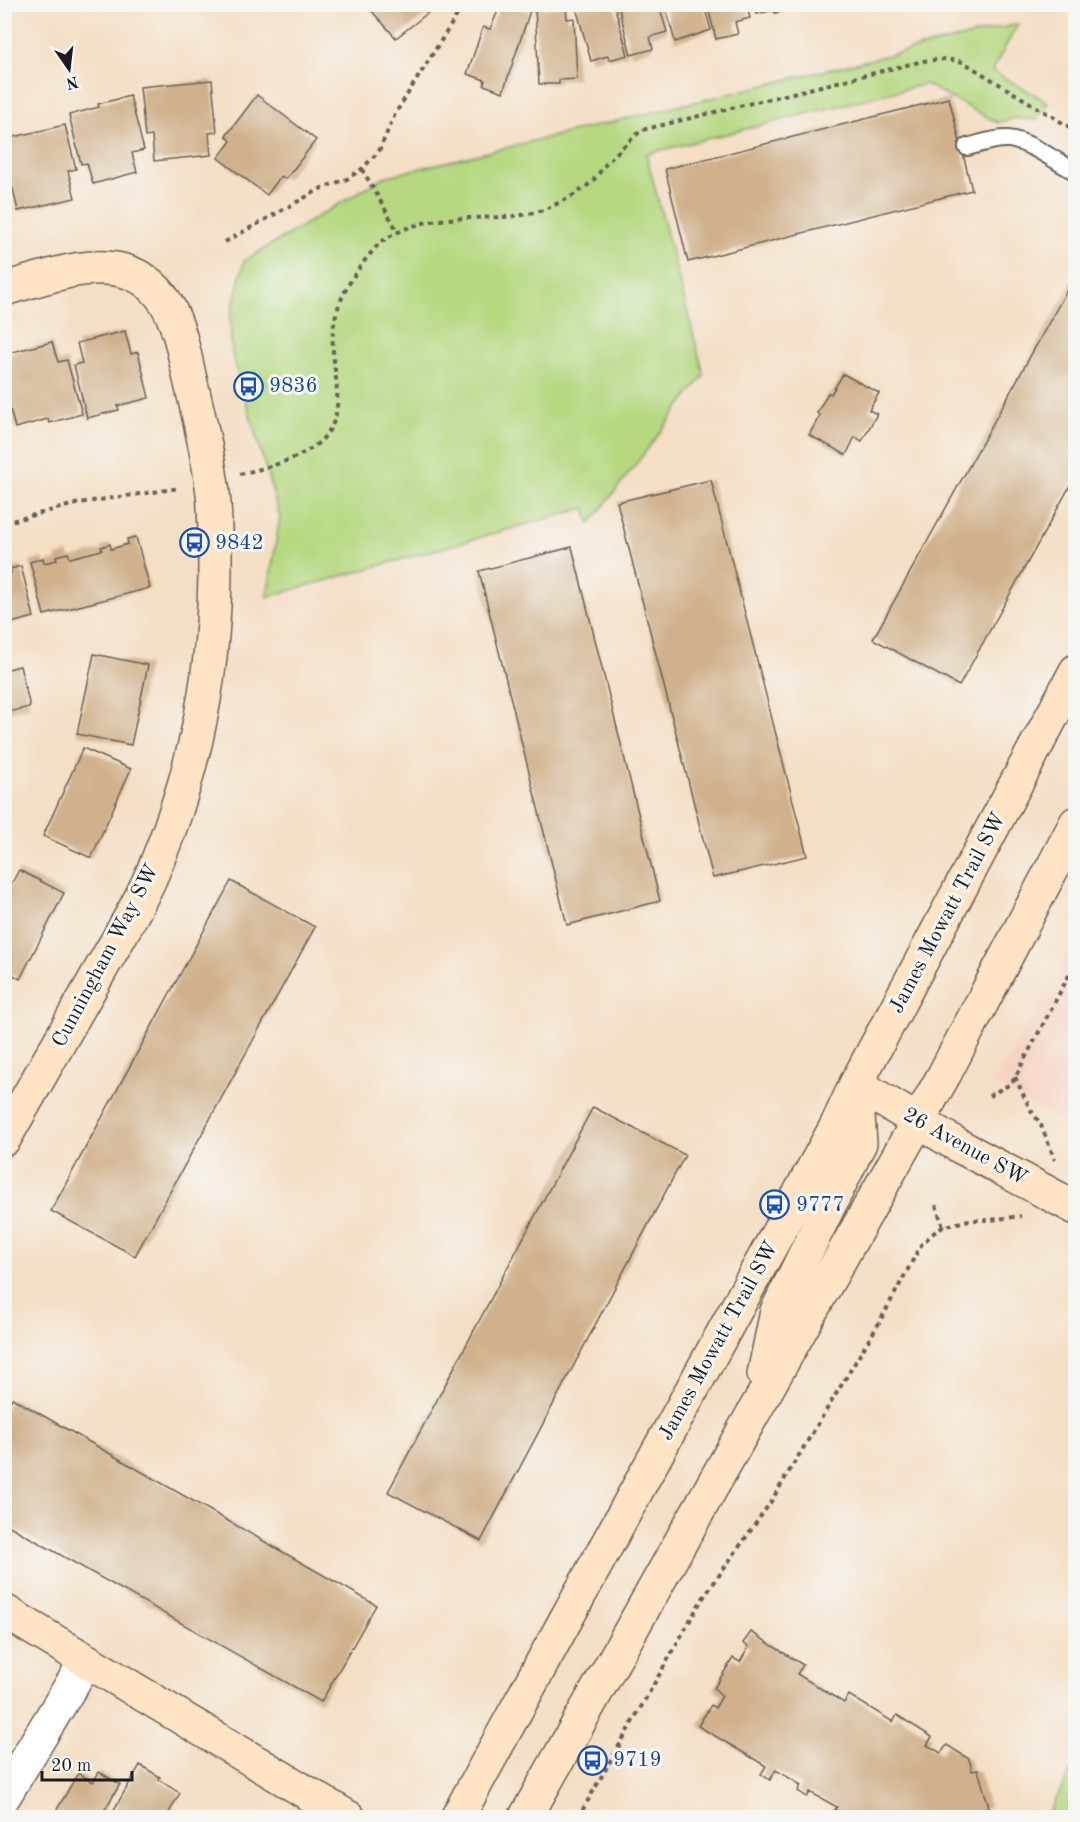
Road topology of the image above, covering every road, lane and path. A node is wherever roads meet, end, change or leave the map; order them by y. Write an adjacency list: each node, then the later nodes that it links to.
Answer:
1 (464, 4): 4 (path)
2 (1076, 131): 6 (path)
3 (967, 147): 5 (lane)
4 (362, 169): 6 (path); 7 (path)
5 (1076, 172)
6 (398, 232): 9 (path)
7 (225, 242)
8 (4, 289): 20 (main road, Cunningham Way SW)
9 (238, 475)
10 (188, 486): 11 (path)
11 (4, 523)
12 (1076, 671): 16 (main road, James Mowatt Trail SW)
13 (1076, 823): 18 (main road)
14 (1076, 962): 15 (path)
15 (1015, 1077): 17 (path); 19 (path)
16 (856, 1084): 18 (main road, 26 Avenue SW); 25 (main road); 30 (main road, James Mowatt Trail SW)
17 (989, 1096)
18 (918, 1121): 22 (main road, 26 Avenue SW); 25 (main road)
19 (1040, 1123)
20 (4, 1139)
21 (936, 1205): 24 (path)
22 (1076, 1208)
23 (990, 1220): 24 (path)
24 (943, 1227): 32 (path)
25 (758, 1404): 31 (main road)
26 (4, 1611): 27 (main road)
27 (86, 1661): 28 (street); 29 (main road)
28 (4, 1796)
29 (349, 1818)
30 (457, 1818)
31 (525, 1818)
32 (578, 1818)

